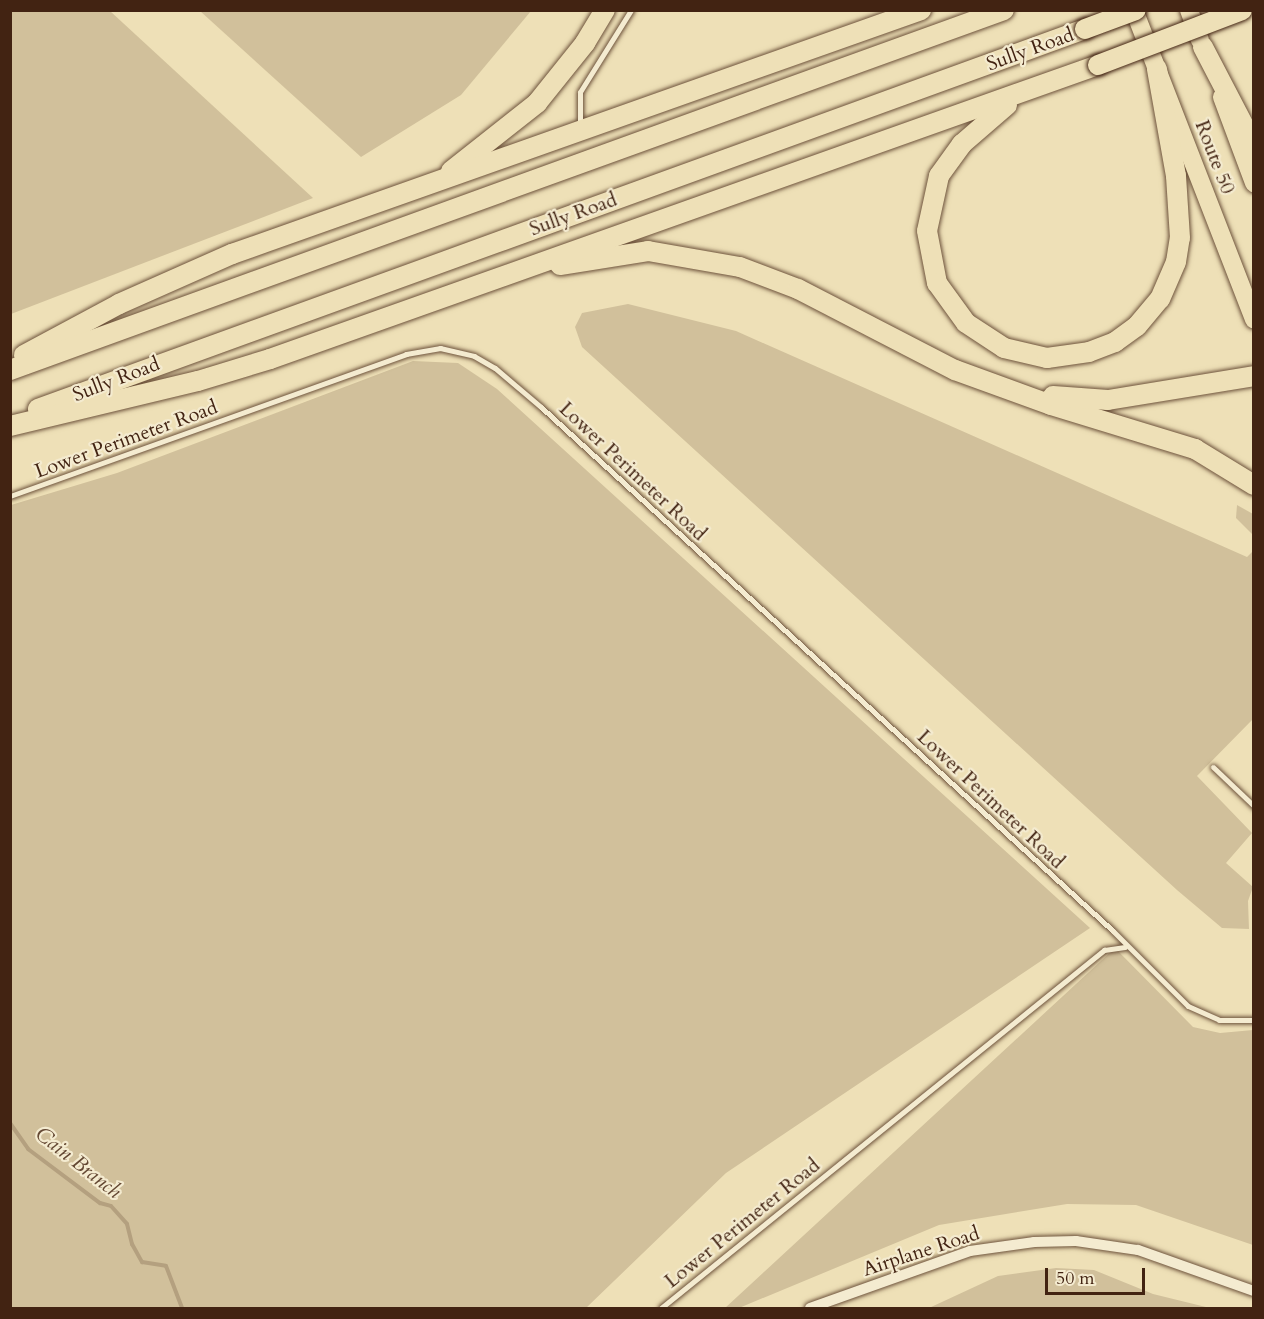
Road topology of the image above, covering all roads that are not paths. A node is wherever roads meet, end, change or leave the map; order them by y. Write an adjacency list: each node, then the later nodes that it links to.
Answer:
1 (605, 10): 13 (highway)
2 (631, 10): 11 (lane)
3 (921, 10): 11 (highway)
4 (1004, 10): 18 (highway)
5 (1135, 10): 9 (highway, Route 50); 21 (highway, Sully Road, bridge)
6 (1189, 10): 8 (highway, Route 50)
7 (1242, 10): 10 (highway, bridge)
8 (1203, 47): 12 (highway); 14 (highway, Route 50)
9 (1157, 69): 10 (highway); 16 (highway, Route 50)
10 (1028, 91): 15 (highway)
11 (582, 131): 13 (highway)
12 (1254, 145)
13 (436, 182): 17 (highway)
14 (1254, 183)
15 (507, 274): 20 (highway); 22 (highway)
16 (1254, 320)
17 (10, 362)
18 (10, 370)
19 (1254, 376): 20 (highway)
20 (997, 387): 23 (highway)
21 (10, 419)
22 (10, 426)
23 (1254, 485)
24 (10, 496): 27 (lane, Lower Perimeter Road)
25 (1213, 767): 26 (lane)
26 (1254, 806)
27 (1126, 948): 28 (lane, Lower Perimeter Road); 30 (lane, Lower Perimeter Road)
28 (1254, 1020)
29 (1254, 1290): 31 (street, Airplane Road)
30 (661, 1308)
31 (810, 1308)

